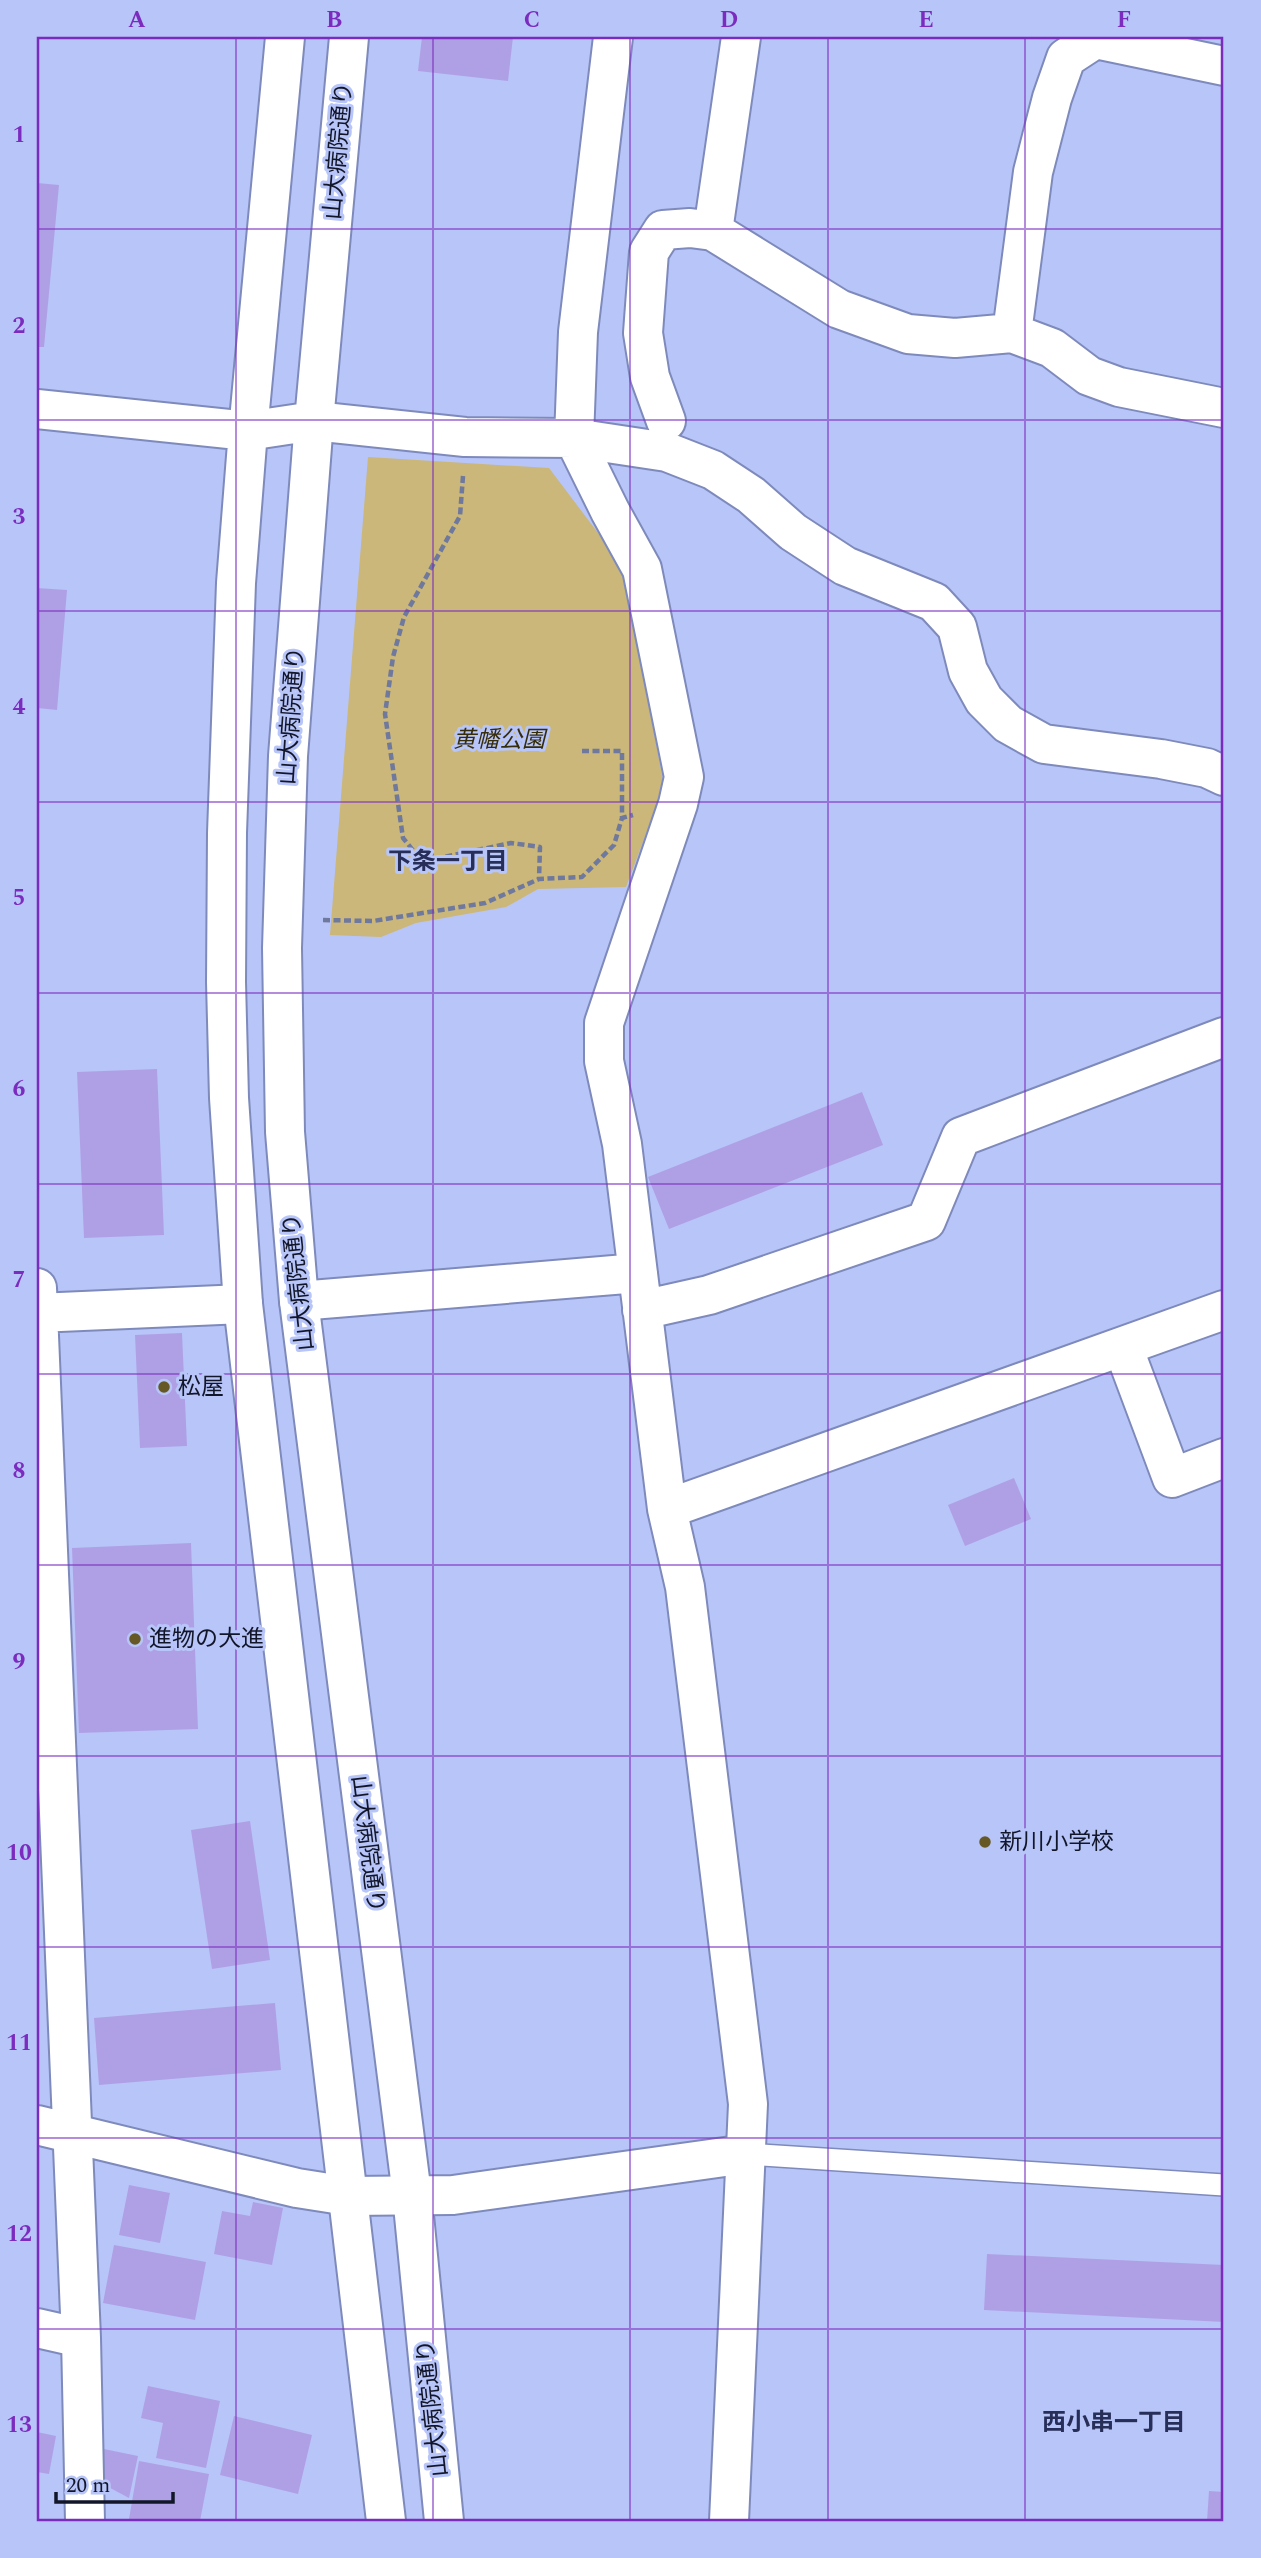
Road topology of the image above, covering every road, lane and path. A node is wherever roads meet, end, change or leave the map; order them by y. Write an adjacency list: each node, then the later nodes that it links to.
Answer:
1 (285, 37): 12 (street)
2 (349, 37): 10 (street, 山大病院通り)
3 (613, 37): 14 (street)
4 (741, 37): 6 (street)
5 (1224, 66): 7 (street)
6 (713, 231): 7 (street); 11 (street)
7 (1012, 333): 8 (street)
8 (1224, 408)
9 (37, 409): 12 (street)
10 (314, 421): 12 (street); 13 (street); 23 (street, 山大病院通り)
11 (666, 421)
12 (248, 432): 24 (street)
13 (465, 437): 14 (street); 19 (path)
14 (574, 438): 16 (street); 17 (street)
15 (582, 751): 18 (path)
16 (1224, 776)
17 (678, 804): 18 (path); 22 (street)
18 (622, 818): 19 (path)
19 (539, 879): 20 (path)
20 (323, 920)
21 (1224, 1037): 22 (street)
22 (640, 1292): 23 (street); 30 (street)
23 (299, 1301): 34 (street, 山大病院通り)
24 (243, 1304): 25 (street); 35 (street)
25 (37, 1305): 28 (street)
26 (1224, 1310): 27 (street)
27 (1123, 1347): 29 (street); 30 (street)
28 (41, 1447): 31 (street)
29 (1224, 1458)
30 (667, 1509): 32 (street)
31 (54, 2129): 35 (street); 37 (street)
32 (746, 2154): 33 (lane); 34 (street); 41 (street)
33 (1224, 2185)
34 (412, 2195): 35 (street); 40 (street, 山大病院通り)
35 (348, 2196): 39 (street)
36 (37, 2328): 37 (street)
37 (81, 2338): 38 (street)
38 (85, 2521)
39 (386, 2521)
40 (444, 2521)
41 (729, 2521)

